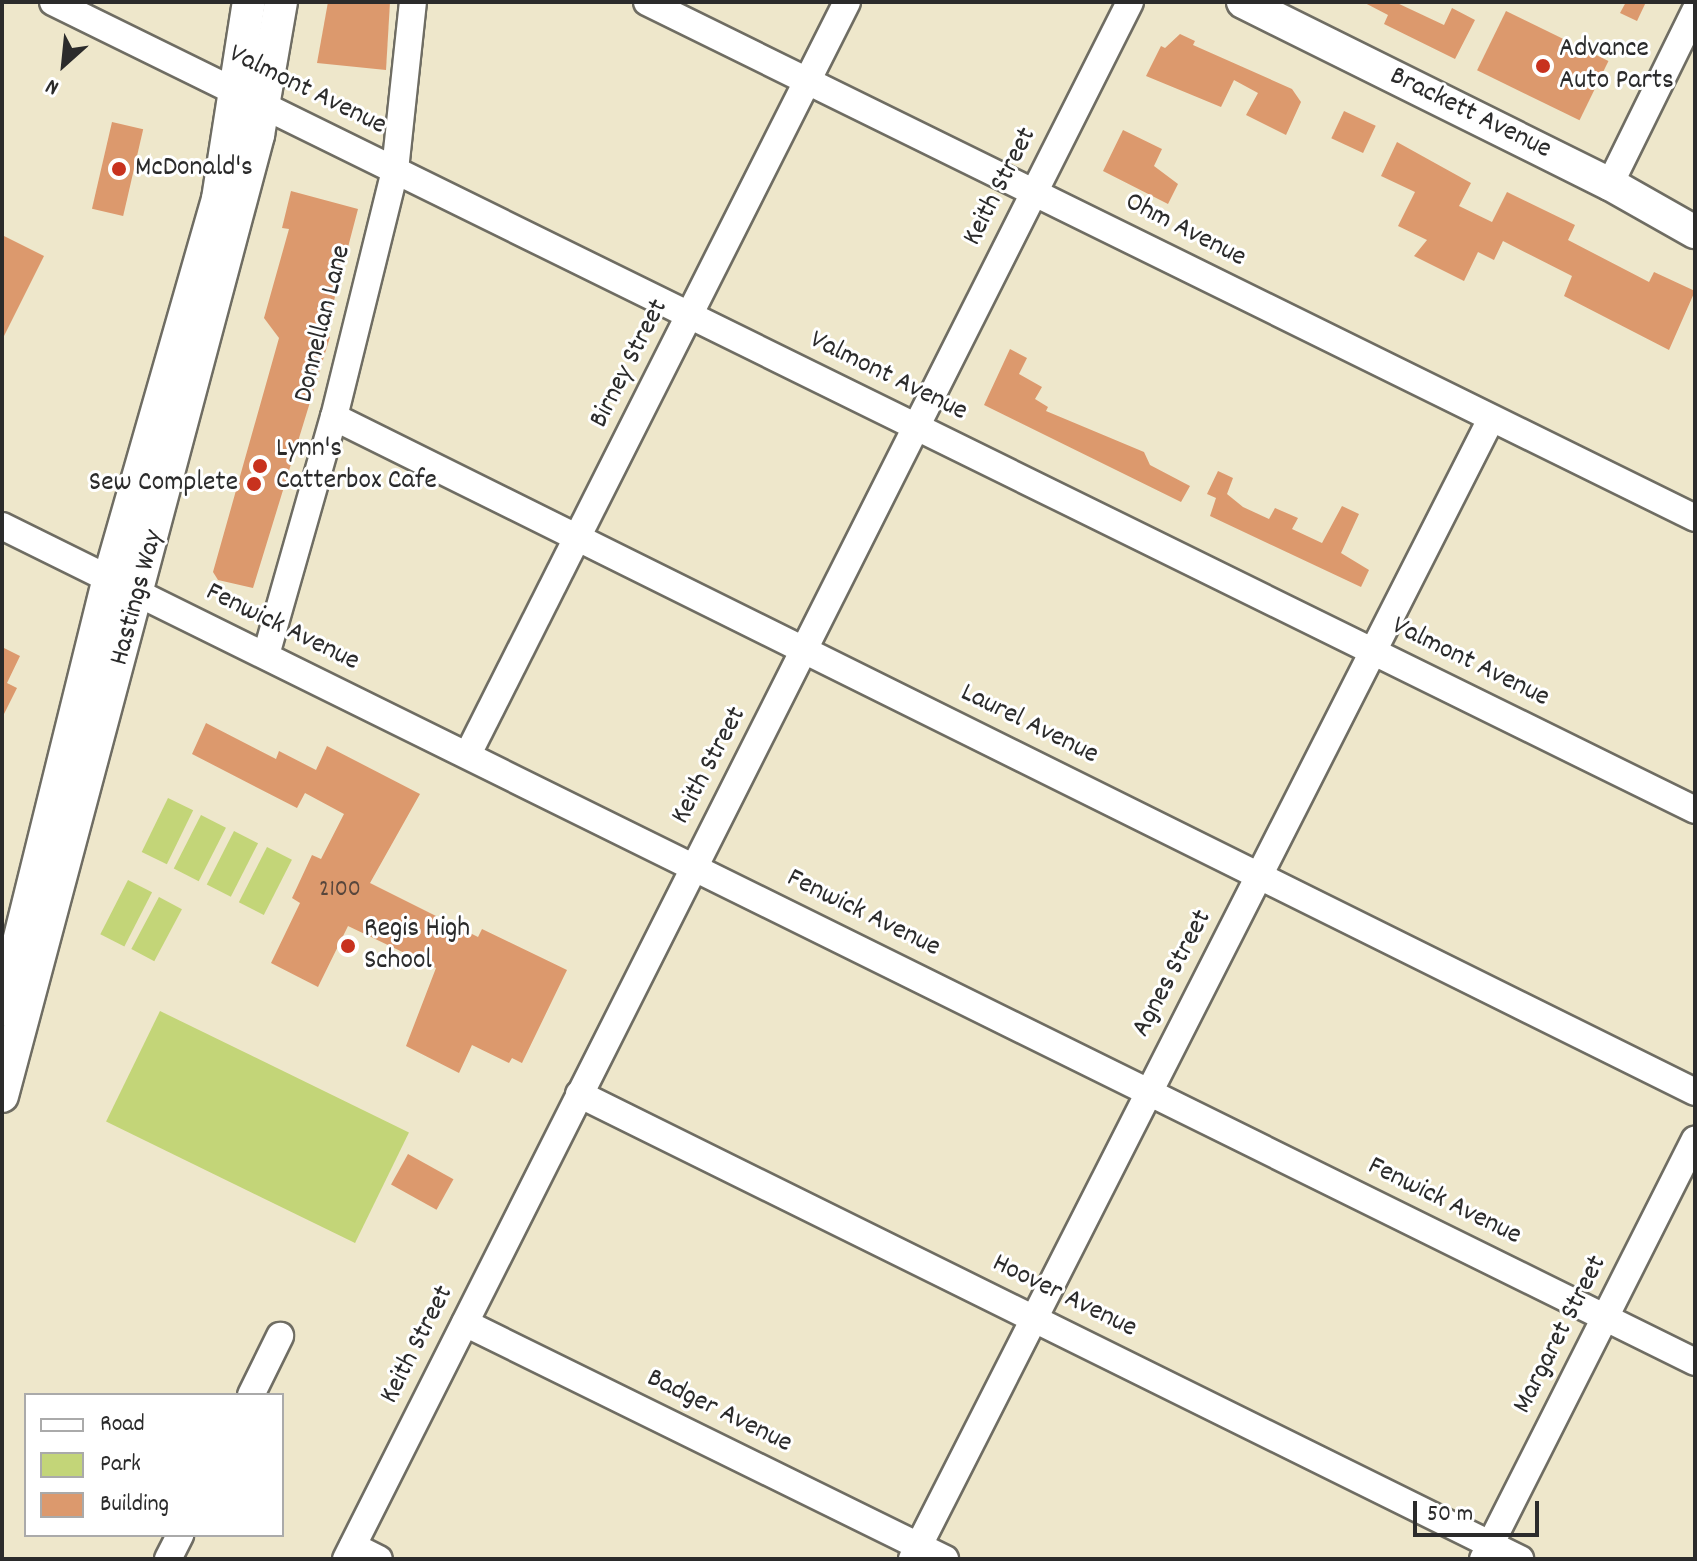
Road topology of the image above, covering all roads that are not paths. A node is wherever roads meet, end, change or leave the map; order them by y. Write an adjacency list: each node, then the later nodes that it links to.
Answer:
1 (53, 2): 11 (street, Valmont Avenue)
2 (249, 2): 11 (main road, Hastings Way)
3 (281, 2): 11 (main road, Hastings Way)
4 (413, 2): 12 (street, Donnellan Lane)
5 (647, 2): 10 (street, Ohm Avenue)
6 (847, 2): 10 (street, Birney Street)
7 (1130, 2): 14 (street, Keith Street)
8 (1243, 2): 13 (main road, Brackett Avenue)
9 (1695, 11): 13 (street)
10 (808, 79): 14 (street, Ohm Avenue); 16 (street, Birney Street)
11 (251, 100): 12 (street, Valmont Avenue); 23 (main road, Hastings Way); 24 (main road, Hastings Way)
12 (395, 170): 16 (street, Valmont Avenue); 17 (street, Donnellan Lane)
13 (1610, 184): 15 (main road, Brackett Avenue)
14 (1034, 191): 18 (street, Ohm Avenue); 19 (street, Keith Street)
15 (1695, 232)
16 (690, 315): 19 (street, Valmont Avenue); 22 (street, Birney Street)
17 (334, 417): 22 (street, Laurel Avenue); 27 (street, Donnellan Lane)
18 (1491, 419): 20 (street, Ohm Avenue); 26 (street, Agnes Street)
19 (918, 427): 25 (street, Keith Street); 26 (street, Valmont Avenue)
20 (1695, 518)
21 (2, 526): 23 (street, Fenwick Avenue)
22 (576, 538): 25 (street, Laurel Avenue); 28 (street, Birney Street)
23 (109, 579): 24 (street, Fenwick Avenue); 32 (main road, Hastings Way)
24 (140, 594): 27 (street, Fenwick Avenue); 36 (main road, Hastings Way)
25 (806, 650): 30 (street, Keith Street); 31 (street, Laurel Avenue)
26 (1372, 651): 29 (street, Valmont Avenue); 31 (street, Agnes Street)
27 (266, 655): 28 (street, Fenwick Avenue)
28 (468, 754): 30 (street, Fenwick Avenue)
29 (1695, 810)
30 (694, 866): 33 (street, Fenwick Avenue); 35 (street, Keith Street)
31 (1261, 875): 33 (street, Agnes Street); 34 (street, Laurel Avenue)
32 (2, 1010)
33 (1148, 1091): 38 (street, Agnes Street); 39 (street, Fenwick Avenue)
34 (1695, 1092)
35 (579, 1094): 38 (street, Hoover Avenue); 40 (street, Keith Street)
36 (2, 1096)
37 (1695, 1140): 39 (street, Margaret Street)
38 (1034, 1318): 45 (street, Hoover Avenue); 47 (street, Agnes Street)
39 (1605, 1318): 42 (street, Fenwick Avenue); 45 (street, Margaret Street)
40 (465, 1323): 46 (street, Keith Street); 47 (street, Badger Avenue)
41 (280, 1336): 43 (street)
42 (1695, 1362)
43 (252, 1393)
44 (179, 1537): 48 (street)
45 (1487, 1552): 51 (street, Hoover Avenue)
46 (349, 1553): 49 (street)
47 (916, 1553): 50 (street, Badger Avenue)
48 (168, 1559)
49 (379, 1559)
50 (945, 1559)
51 (1520, 1559)

